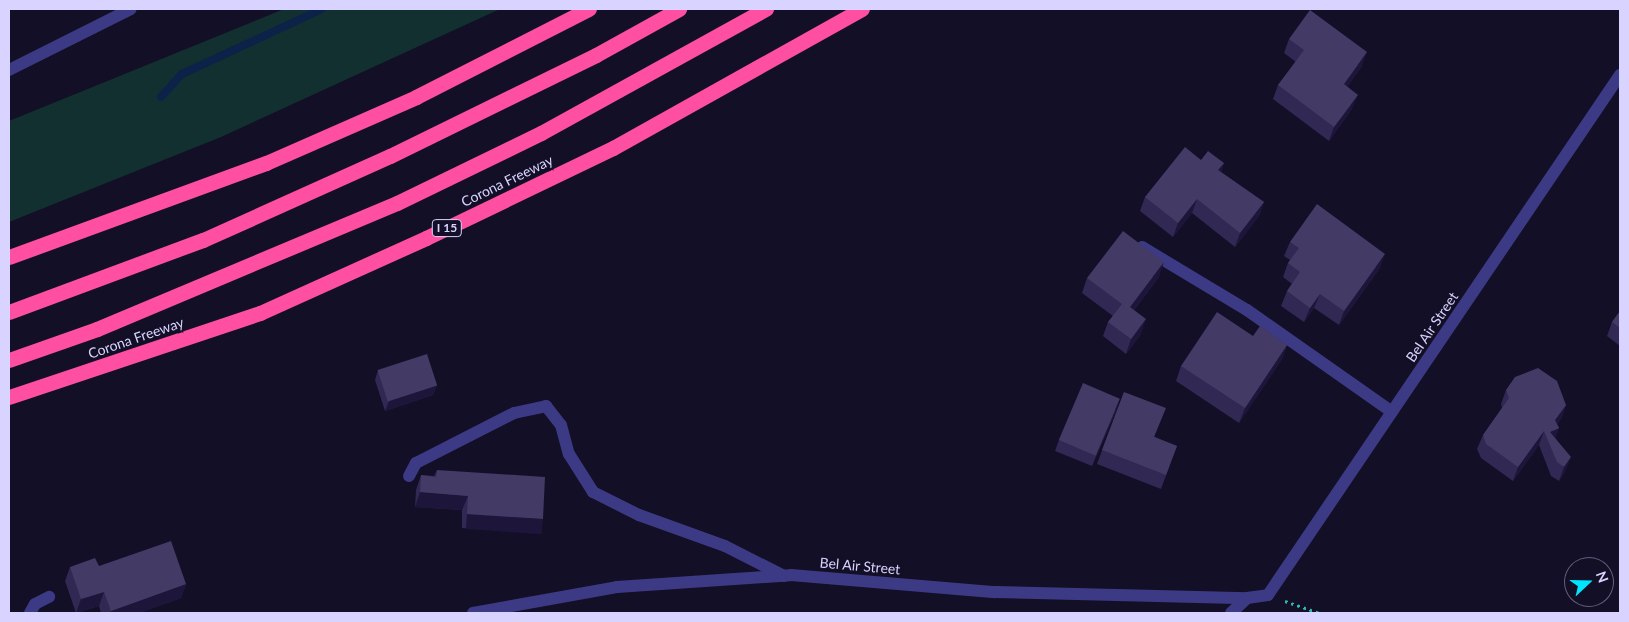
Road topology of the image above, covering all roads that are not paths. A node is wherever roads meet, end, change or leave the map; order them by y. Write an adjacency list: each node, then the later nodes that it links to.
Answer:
1 (131, 9): 6 (street)
2 (589, 9): 9 (highway)
3 (679, 9): 10 (highway)
4 (766, 9): 11 (highway)
5 (862, 9): 12 (highway, Corona Freeway / I 15)
6 (9, 70)
7 (1620, 75): 13 (street, Bel Air Street)
8 (1132, 242): 13 (street)
9 (9, 257)
10 (9, 312)
11 (9, 360)
12 (9, 397)
13 (1392, 412): 17 (street, Bel Air Street)
14 (409, 476): 15 (street)
15 (784, 576): 17 (street, Bel Air Street); 19 (street, Bel Air Street)
16 (49, 597): 18 (street)
17 (1247, 598): 20 (street)
18 (30, 613)
19 (473, 613)
20 (1231, 613)

